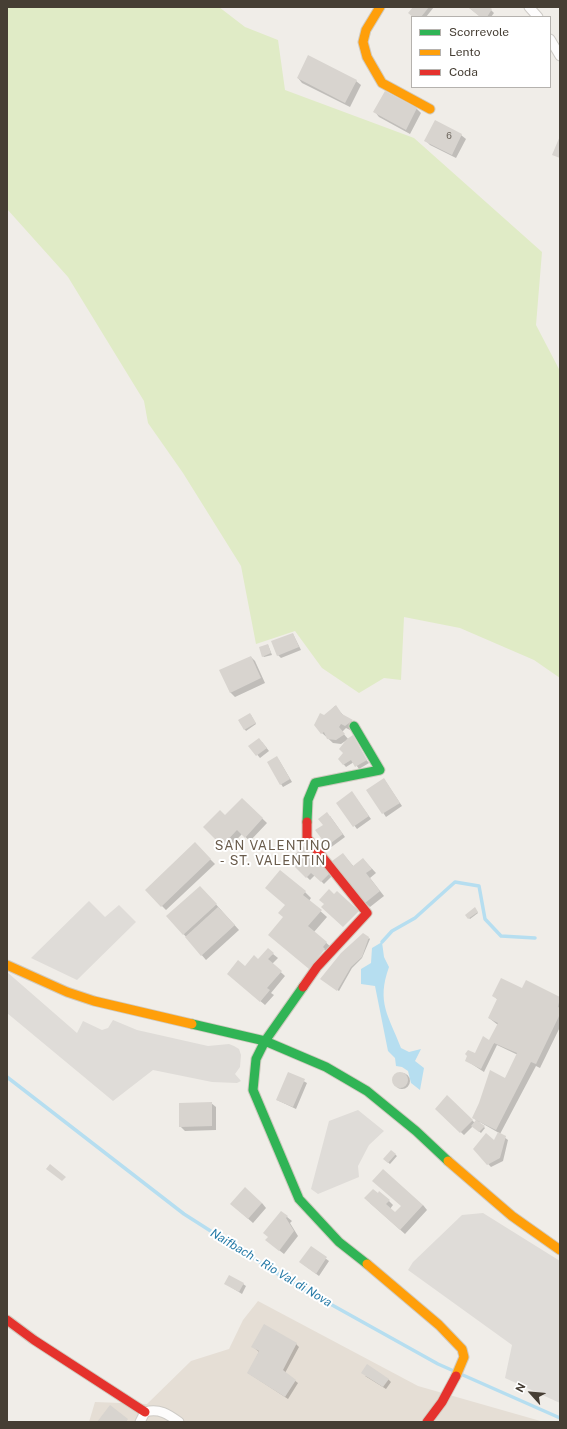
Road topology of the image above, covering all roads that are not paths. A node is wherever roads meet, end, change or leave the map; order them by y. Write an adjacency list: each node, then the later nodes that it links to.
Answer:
1 (380, 7): 6 (street)
2 (529, 7): 3 (street)
3 (537, 16)
4 (551, 41): 5 (street)
5 (560, 56)
6 (430, 109)
7 (354, 726): 9 (street)
8 (7, 965): 9 (street)
9 (265, 1041): 10 (street); 15 (street)
10 (560, 1250)
11 (7, 1320): 12 (street)
12 (145, 1412): 13 (street); 14 (street)
13 (140, 1422)
14 (179, 1422)
15 (428, 1422)

